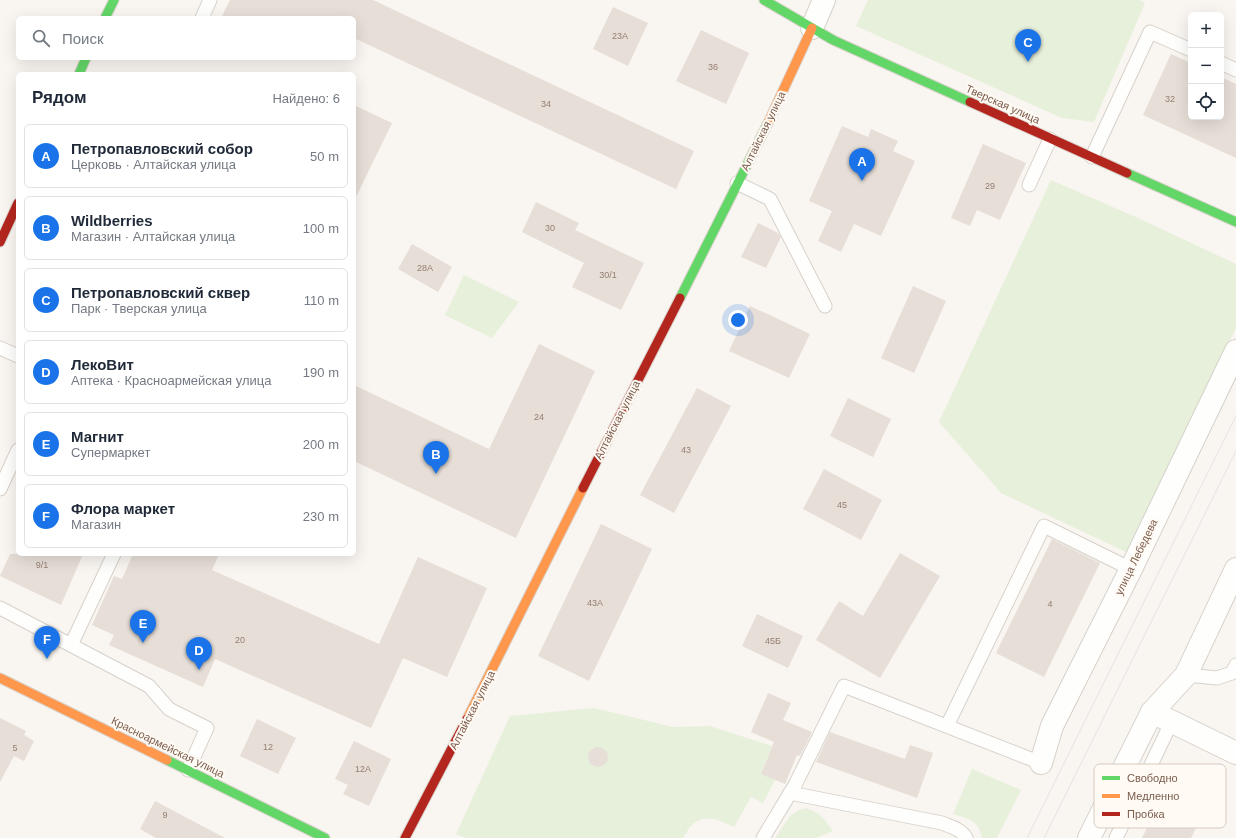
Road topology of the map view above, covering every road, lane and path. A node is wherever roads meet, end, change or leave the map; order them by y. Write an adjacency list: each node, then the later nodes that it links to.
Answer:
1 (114, 0): 5 (main road)
2 (210, 0): 6 (lane)
3 (764, 0): 7 (main road, Тверская улица)
4 (824, 0): 7 (street, Алтайская улица)
5 (106, 16)
6 (203, 16)
7 (812, 28): 13 (main road, Тверская улица); 15 (main road, Алтайская улица)
8 (1188, 49): 14 (lane)
9 (85, 60): 12 (main road)
10 (1224, 64): 11 (lane)
11 (1236, 70)
12 (79, 72)
13 (1050, 139): 14 (main road, Тверская улица); 16 (lane)
14 (1092, 158): 18 (main road, Тверская улица)
15 (737, 183): 20 (lane); 46 (main road, Алтайская улица)
16 (1029, 185)
17 (16, 207): 19 (main road)
18 (1236, 222)
19 (0, 242)
20 (826, 306)
21 (0, 348): 23 (lane)
22 (1236, 351): 27 (street, улица Лебедева)
23 (16, 355)
24 (16, 454): 25 (lane)
25 (0, 489)
26 (113, 556): 30 (lane)
27 (1131, 568): 36 (lane); 38 (street, улица Лебедева)
28 (1236, 569): 32 (street)
29 (0, 608): 30 (lane)
30 (71, 645): 41 (lane)
31 (1236, 665): 32 (lane)
32 (1186, 675): 34 (street)
33 (0, 678): 41 (main road, Красноармейская улица)
34 (1152, 712): 35 (street); 39 (street)
35 (1172, 721): 37 (street); 40 (lane)
36 (947, 726): 38 (lane); 42 (lane)
37 (1236, 752)
38 (1041, 764)
39 (1126, 764)
40 (1151, 764)
41 (188, 770): 45 (main road, Красноармейская улица)
42 (790, 793): 47 (lane); 48 (lane)
43 (1094, 828): 49 (street)
44 (1121, 828): 50 (lane)
45 (325, 838)
46 (405, 838)
47 (763, 838)
48 (966, 838)
49 (1089, 838)
50 (1116, 838)

